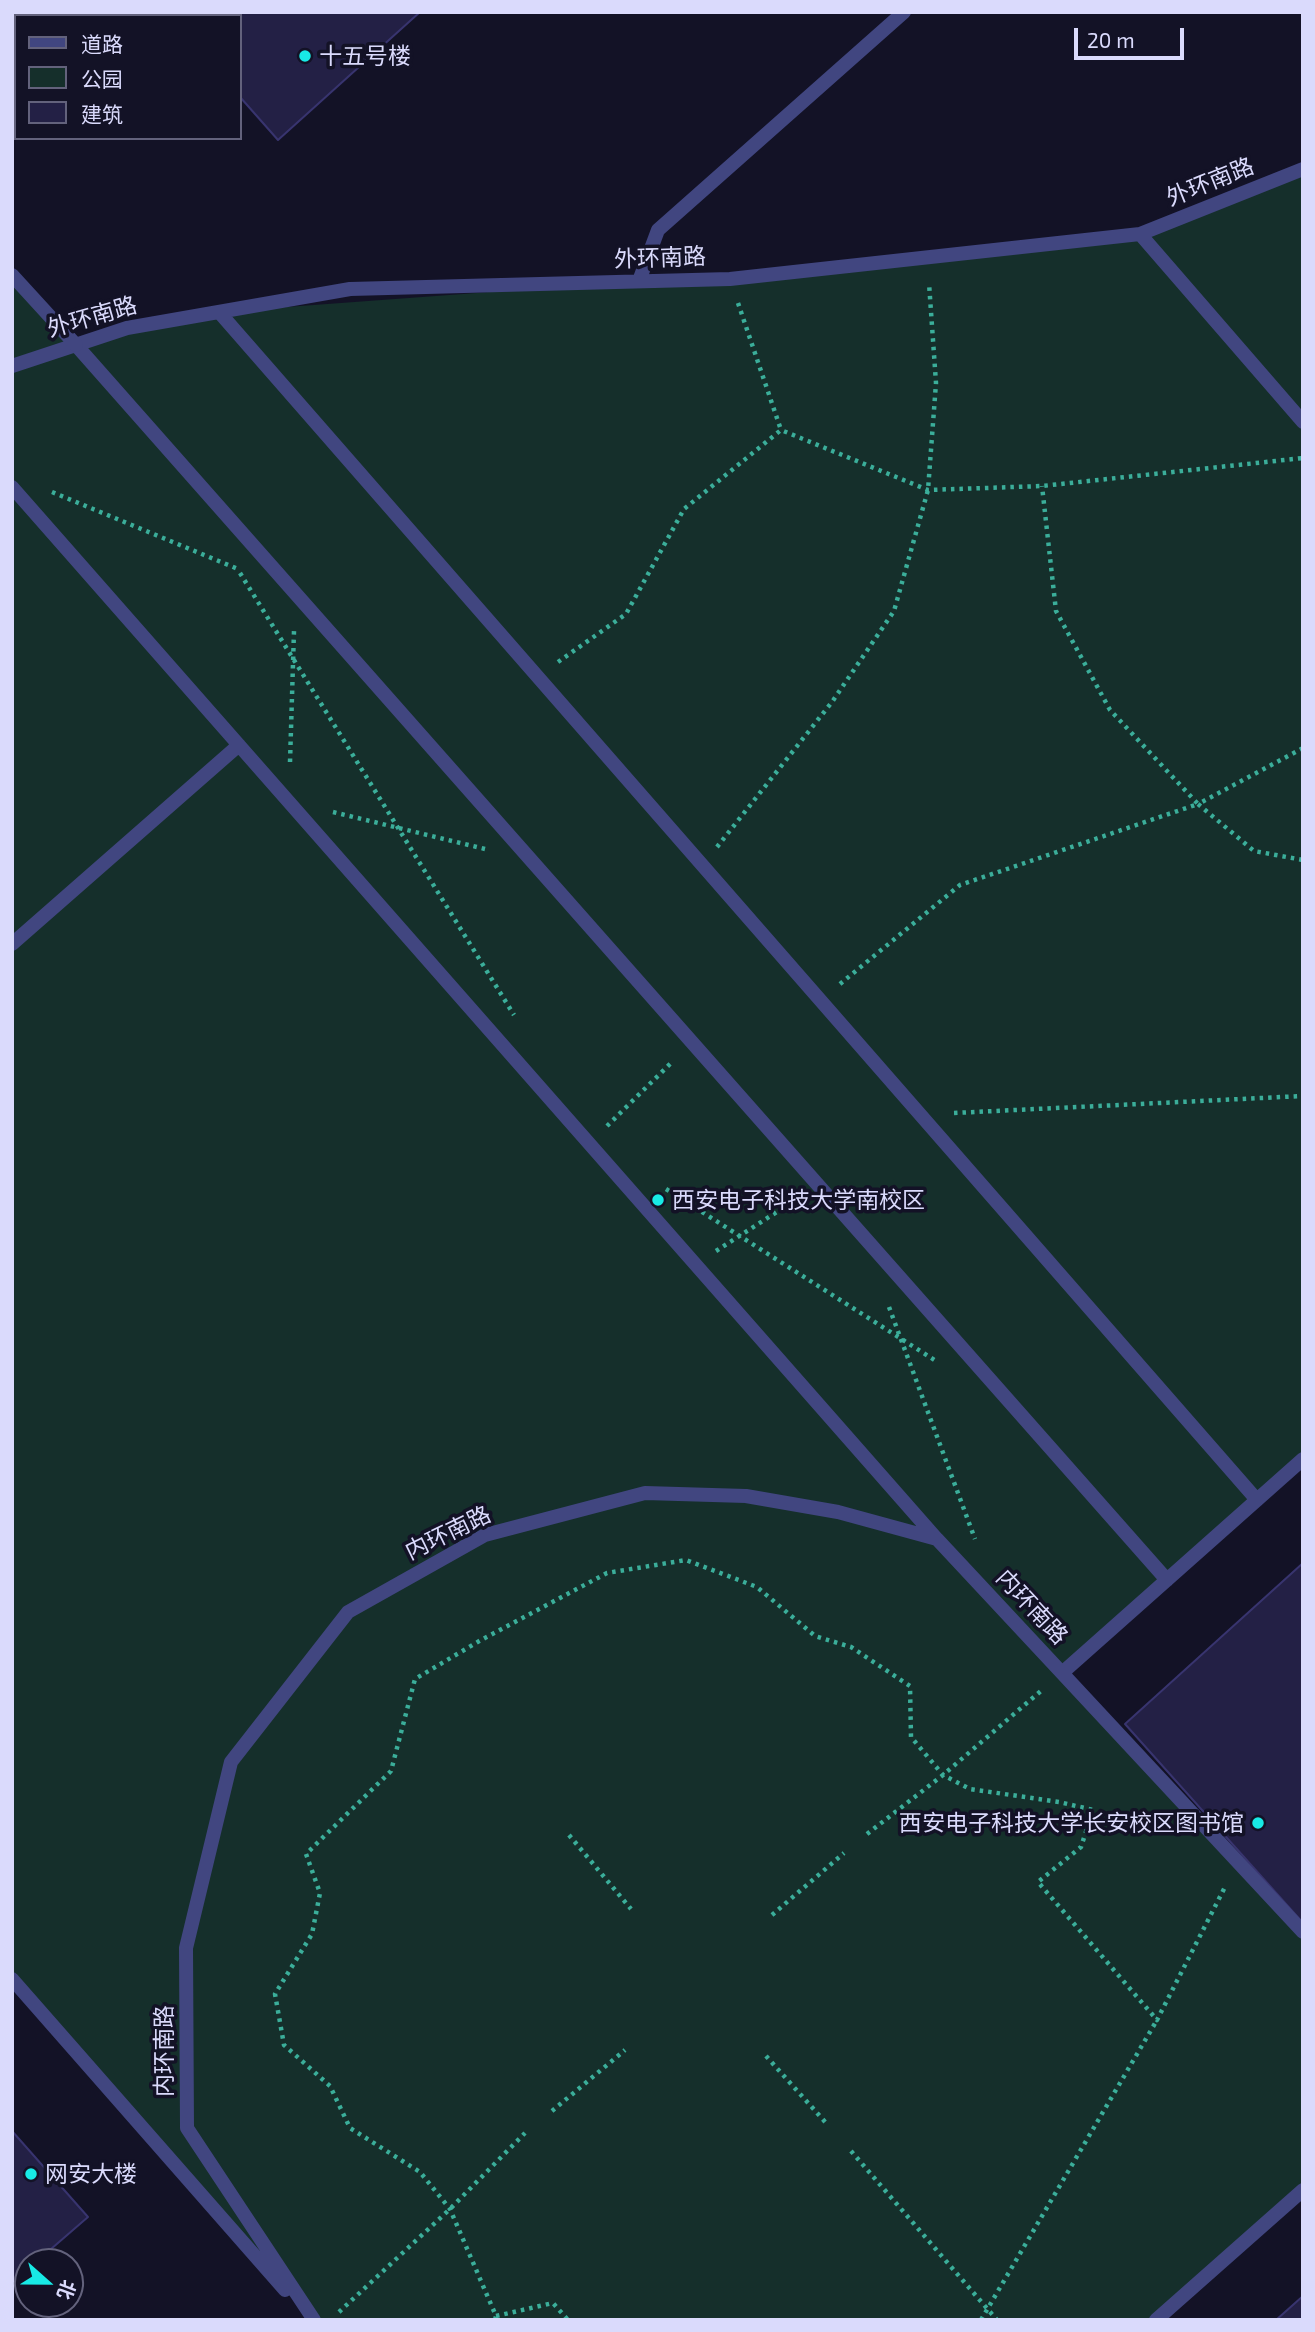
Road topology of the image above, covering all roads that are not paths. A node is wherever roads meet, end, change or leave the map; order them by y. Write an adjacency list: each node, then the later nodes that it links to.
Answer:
1 (904, 12): 5 (street)
2 (1303, 169): 3 (street, 外环南路)
3 (1140, 234): 5 (street, 外环南路); 9 (street)
4 (12, 275): 7 (street)
5 (639, 281): 6 (street, 外环南路)
6 (219, 312): 7 (street, 外环南路); 14 (street)
7 (76, 345): 8 (street, 外环南路); 16 (street)
8 (12, 366)
9 (1303, 422)
10 (12, 487): 11 (street)
11 (239, 744): 12 (street); 15 (street)
12 (12, 944)
13 (1303, 1459): 14 (street, 内环南路)
14 (1257, 1500): 16 (street, 内环南路)
15 (937, 1539): 17 (street, 内环南路); 21 (street, 内环南路)
16 (1167, 1580): 17 (street, 内环南路)
17 (1062, 1673): 18 (street)
18 (1303, 1932)
19 (12, 1979): 21 (street)
20 (1303, 2190): 22 (street)
21 (312, 2320)
22 (1156, 2320)

